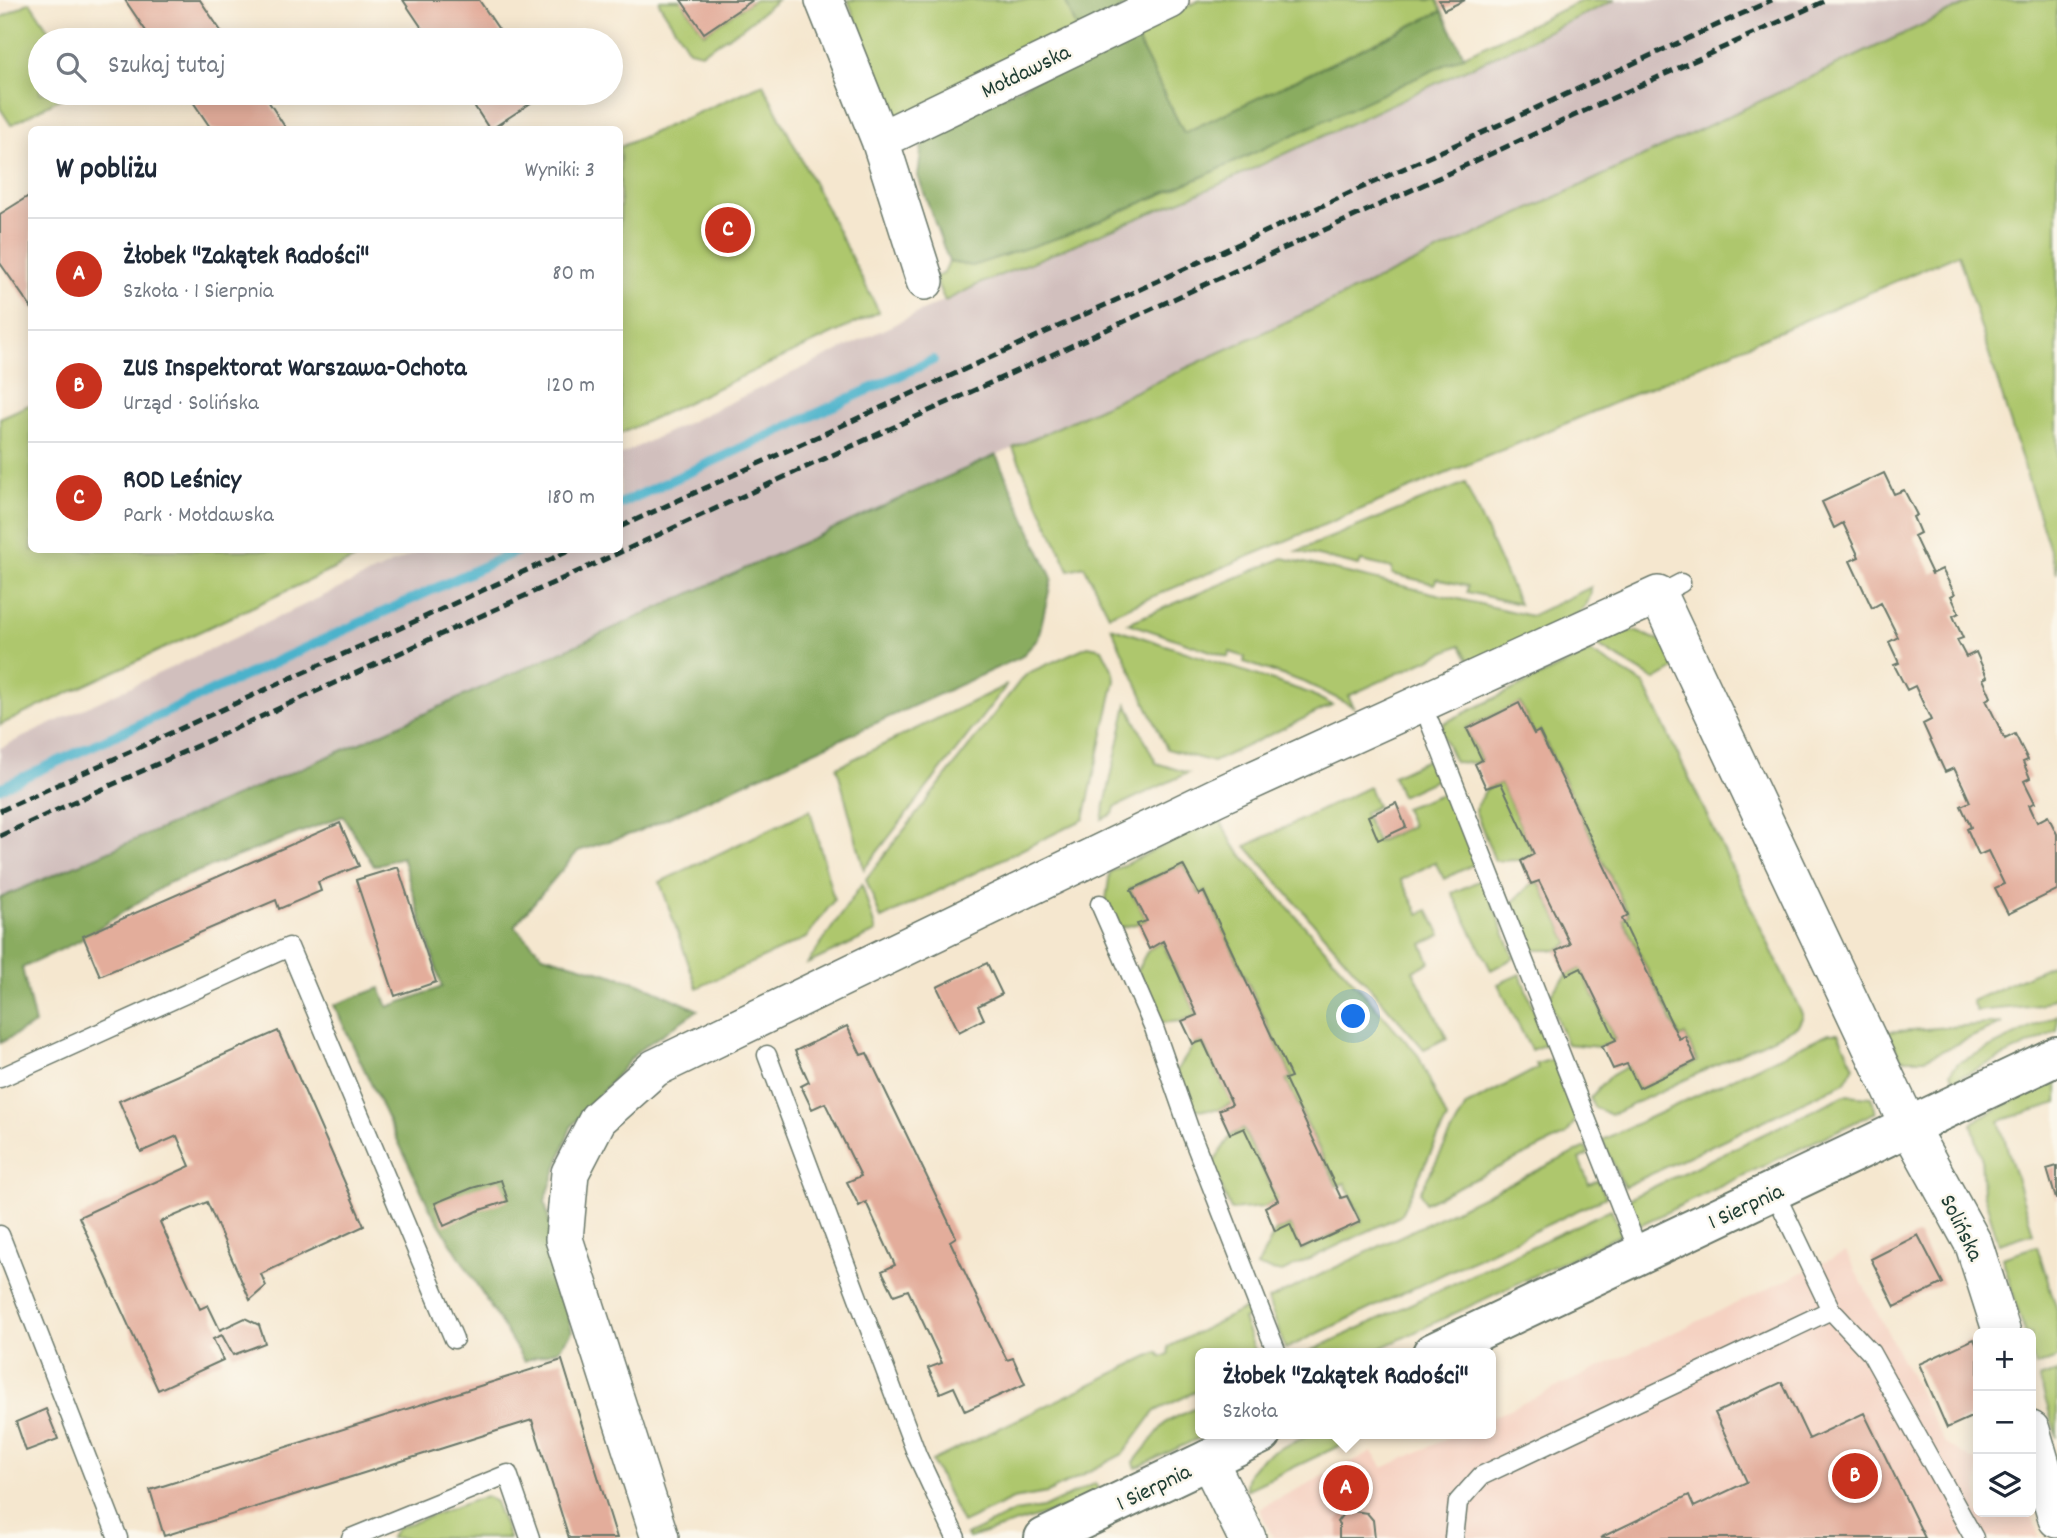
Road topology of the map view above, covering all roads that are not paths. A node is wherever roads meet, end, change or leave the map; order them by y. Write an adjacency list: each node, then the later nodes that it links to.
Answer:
1 (824, 0): 3 (street)
2 (1170, 0): 3 (street, Mołdawska)
3 (880, 140): 4 (street)
4 (925, 281)
5 (1430, 723): 13 (lane)
6 (1100, 904): 17 (lane)
7 (768, 1055): 28 (lane)
8 (2057, 1056): 10 (street, 1 Sierpnia)
9 (0, 1078): 16 (lane)
10 (1909, 1127): 11 (street, 1 Sierpnia); 15 (street, Solińska); 27 (street, Solińska)
11 (1774, 1191): 13 (street, 1 Sierpnia); 14 (lane)
12 (0, 1235): 24 (lane)
13 (1640, 1255): 18 (street, 1 Sierpnia)
14 (1831, 1310): 30 (lane); 31 (lane)
15 (2000, 1328)
16 (454, 1339)
17 (1275, 1348)
18 (1443, 1348)
19 (1251, 1439): 21 (street, 1 Sierpnia)
20 (2036, 1447): 22 (street)
21 (1209, 1459): 23 (street, 1 Sierpnia); 29 (street)
22 (2057, 1519)
23 (1056, 1536)
24 (118, 1538)
25 (351, 1538): 26 (lane)
26 (530, 1538)
27 (660, 1538)
28 (956, 1538)
29 (1247, 1538)
30 (1454, 1538)
31 (1975, 1538)

